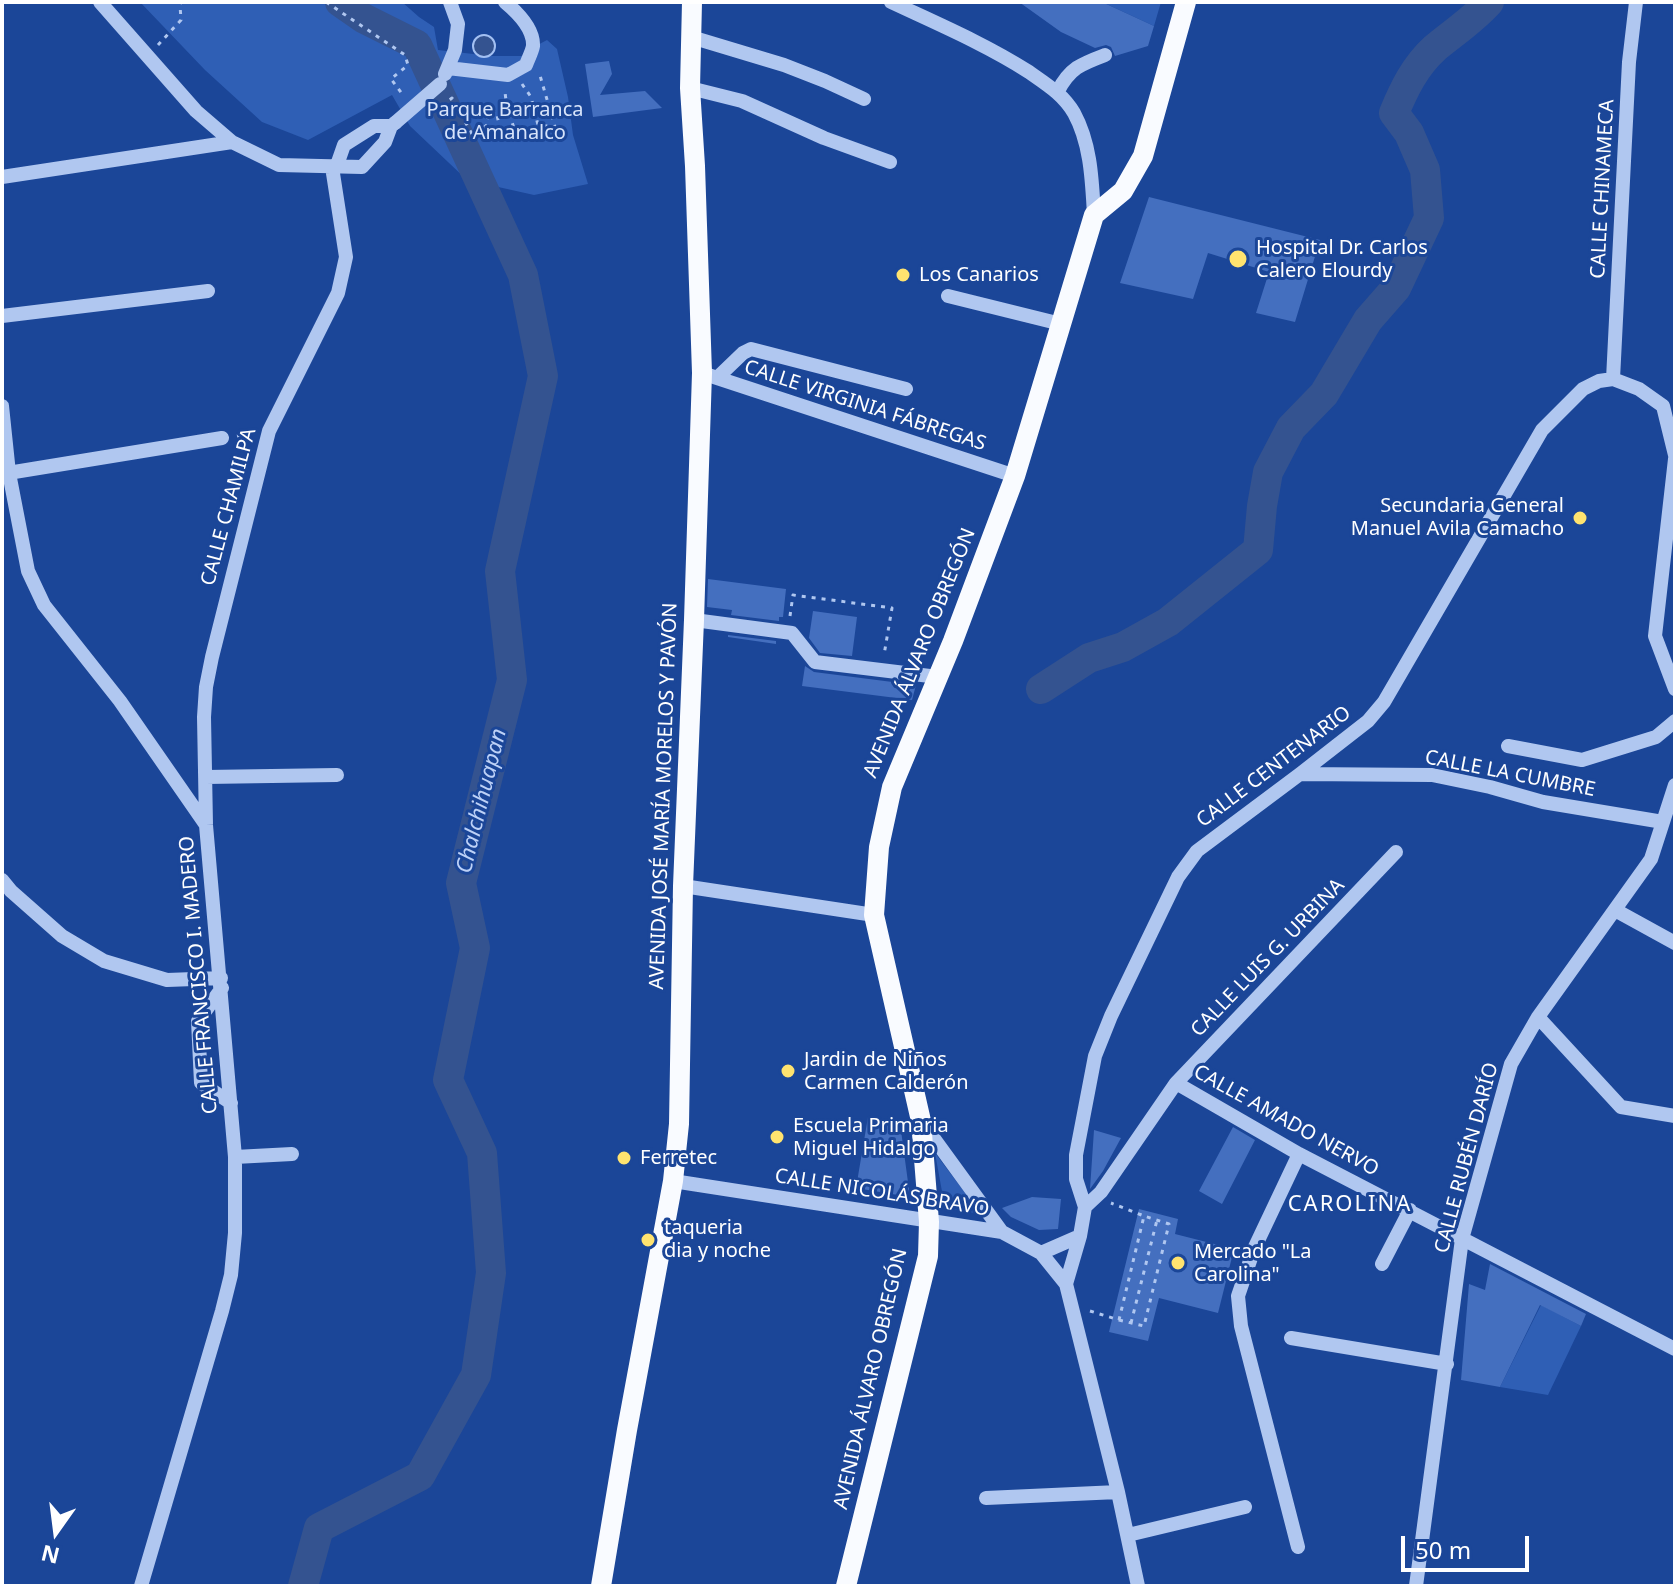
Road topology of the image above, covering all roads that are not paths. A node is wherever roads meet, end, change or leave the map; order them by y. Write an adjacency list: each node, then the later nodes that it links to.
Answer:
1 (100, 2): 15 (street)
2 (450, 2): 10 (street)
3 (505, 2): 10 (street)
4 (692, 2): 8 (main road, AVENIDA JOSÉ MARÍA MORELOS Y PAVÓN)
5 (891, 2): 12 (street)
6 (1186, 2): 19 (main road)
7 (1636, 2): 25 (street, CALLE CHINAMECA)
8 (691, 37): 11 (main road, AVENIDA JOSÉ MARÍA MORELOS Y PAVÓN); 13 (street)
9 (1105, 55): 12 (street)
10 (448, 68): 14 (street, bridge)
11 (690, 88): 16 (street); 24 (main road, AVENIDA JOSÉ MARÍA MORELOS Y PAVÓN)
12 (1058, 91): 19 (street)
13 (864, 99)
14 (393, 125): 17 (street); 17 (street)
15 (232, 142): 17 (street); 18 (street)
16 (890, 162)
17 (335, 166): 39 (street, CALLE CHAMILPA)
18 (2, 177)
19 (1094, 215): 23 (main road, AVENIDA ÁLVARO OBREGÓN)
20 (208, 291): 22 (street)
21 (948, 296): 23 (street)
22 (2, 316)
23 (1061, 324): 31 (main road, AVENIDA ÁLVARO OBREGÓN)
24 (709, 376): 26 (street); 31 (street, CALLE VIRGINIA FÁBREGAS); 32 (main road, AVENIDA JOSÉ MARÍA MORELOS Y PAVÓN)
25 (1613, 379): 29 (street); 37 (street, CALLE CENTENARIO)
26 (906, 389)
27 (2, 406): 30 (street, CALLE FRANCISCO I. MADERO)
28 (222, 438): 30 (street)
29 (1675, 457): 34 (street)
30 (6, 473): 42 (street, CALLE FRANCISCO I. MADERO)
31 (1015, 476): 33 (main road, AVENIDA ÁLVARO OBREGÓN)
32 (694, 620): 33 (street); 45 (main road, AVENIDA JOSÉ MARÍA MORELOS Y PAVÓN)
33 (938, 677): 47 (main road, AVENIDA ÁLVARO OBREGÓN)
34 (1675, 689)
35 (1675, 721): 36 (street)
36 (1508, 746)
37 (1300, 774): 41 (street, CALLE LA CUMBRE); 59 (street, CALLE CENTENARIO)
38 (337, 775): 39 (street)
39 (206, 777): 42 (street, CALLE CHAMILPA)
40 (1675, 785): 41 (street, CALLE RUBÉN DARÍO)
41 (1663, 822): 46 (street, CALLE RUBÉN DARÍO)
42 (206, 825): 49 (street, CALLE FRANCISCO I. MADERO)
43 (1396, 852): 51 (street, CALLE LUIS G. URBINA)
44 (2, 880): 49 (street)
45 (683, 886): 47 (street); 58 (main road, AVENIDA JOSÉ MARÍA MORELOS Y PAVÓN)
46 (1615, 910): 48 (street); 50 (street, CALLE RUBÉN DARÍO)
47 (874, 915): 54 (main road, AVENIDA ÁLVARO OBREGÓN)
48 (1675, 943)
49 (221, 983): 52 (street, CALLE FRANCISCO I. MADERO); 52 (street)
50 (1538, 1017): 53 (street); 64 (street, CALLE RUBÉN DARÍO)
51 (1176, 1083): 56 (street, CALLE AMADO NERVO); 59 (street, CALLE LUIS G. URBINA)
52 (231, 1103): 57 (street, CALLE FRANCISCO I. MADERO)
53 (1675, 1116)
54 (921, 1121): 61 (main road, AVENIDA ÁLVARO OBREGÓN); 62 (street)
55 (292, 1154): 57 (street)
56 (1299, 1154): 60 (street, CALLE AMADO NERVO); 75 (street)
57 (235, 1157): 76 (street, CALLE FRANCISCO I. MADERO)
58 (673, 1181): 61 (street, CALLE NICOLÁS BRAVO); 77 (main road, AVENIDA JOSÉ MARÍA MORELOS Y PAVÓN)
59 (1085, 1207): 63 (street)
60 (1410, 1210): 64 (street, CALLE AMADO NERVO); 66 (street)
61 (929, 1222): 62 (street, CALLE NICOLÁS BRAVO); 78 (main road, AVENIDA ÁLVARO OBREGÓN)
62 (1002, 1232): 65 (street, CALLE NICOLÁS BRAVO)
63 (1080, 1236): 65 (street); 67 (street)
64 (1462, 1239): 69 (street, CALLE AMADO NERVO); 70 (street, CALLE RUBÉN DARÍO)
65 (1041, 1253): 67 (street, CALLE NICOLÁS BRAVO)
66 (1382, 1264)
67 (1066, 1284): 71 (street)
68 (1291, 1338): 70 (street)
69 (1675, 1349)
70 (1447, 1364): 80 (street, CALLE RUBÉN DARÍO)
71 (1118, 1492): 72 (street); 74 (street)
72 (986, 1498)
73 (1245, 1507): 74 (street)
74 (1128, 1535): 79 (street)
75 (1298, 1547)
76 (141, 1586)
77 (601, 1586)
78 (846, 1586)
79 (1138, 1586)
80 (1416, 1586)

